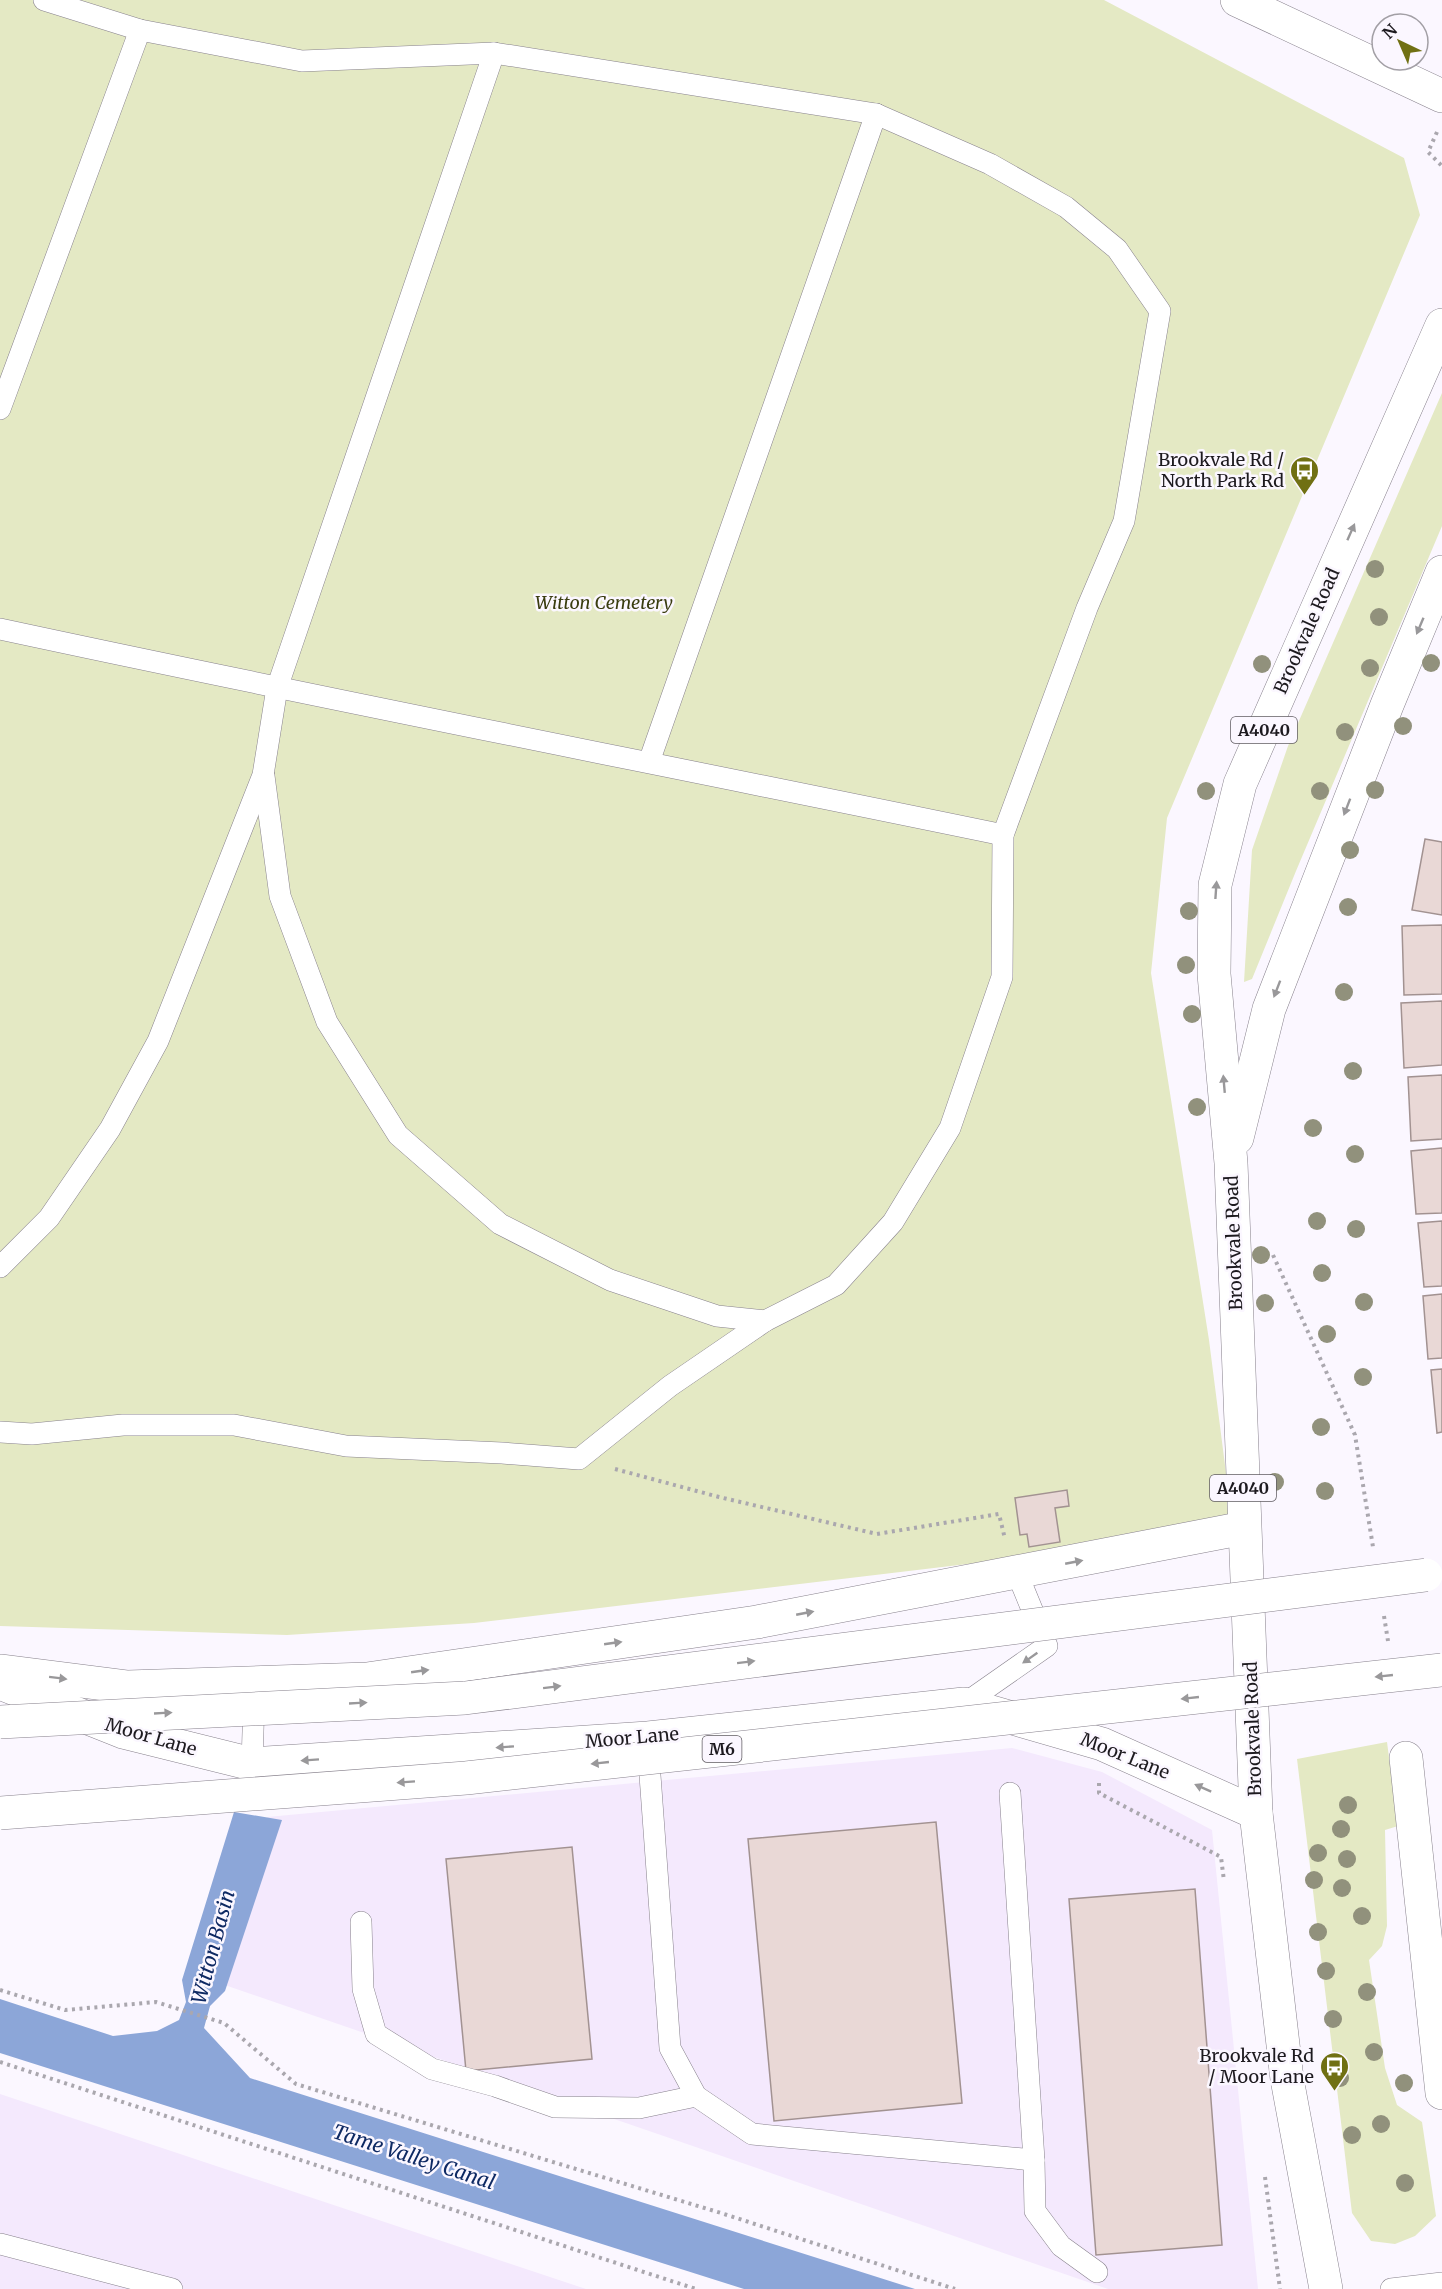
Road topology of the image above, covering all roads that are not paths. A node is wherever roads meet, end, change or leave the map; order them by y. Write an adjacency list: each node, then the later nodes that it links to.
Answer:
1 (44, 0): 3 (lane)
2 (1237, 0): 5 (main road)
3 (140, 30): 4 (lane); 8 (lane)
4 (494, 53): 6 (lane); 11 (lane)
5 (1442, 96)
6 (876, 114): 12 (lane); 14 (lane)
7 (1442, 325): 15 (main road, Brookvale Road / A4040, one-way to 7)
8 (0, 409)
9 (1442, 572): 15 (main road, Brookvale Road / A4040, one-way to 15)
10 (0, 629): 11 (lane)
11 (277, 688): 12 (lane); 13 (lane)
12 (649, 762): 14 (lane)
13 (264, 775): 16 (lane); 17 (lane)
14 (1003, 835): 17 (lane)
15 (1231, 1163): 19 (main road, Brookvale Road / A4040)
16 (0, 1267)
17 (765, 1321): 18 (lane)
18 (0, 1432)
19 (1244, 1528): 20 (main road, one-way to 19); 33 (main road, Brookvale Road / A4040)
20 (1017, 1573): 25 (main road, one-way to 20); 26 (lane, one-way to 26)
21 (1426, 1575): 27 (main road, one-way to 21, bridge)
22 (1442, 1670): 32 (main road, M6, one-way to 32, bridge)
23 (0, 1671): 25 (main road, one-way to 25)
24 (0, 1683): 30 (main road, Moor Lane)
25 (254, 1683): 30 (lane)
26 (964, 1704): 28 (main road, Moor Lane); 33 (main road, Moor Lane, one-way to 26)
27 (0, 1722)
28 (648, 1738): 30 (main road, Moor Lane, one-way to 30); 36 (lane)
29 (1406, 1758): 35 (main road)
30 (252, 1764)
31 (1010, 1793): 37 (lane)
32 (0, 1813)
33 (1256, 1813): 42 (main road, Brookvale Road / A4040)
34 (361, 1922): 36 (lane)
35 (1442, 2093)
36 (696, 2096): 37 (lane)
37 (1034, 2160): 39 (lane)
38 (0, 2244): 41 (lane)
39 (1098, 2272)
40 (1442, 2283): 43 (lane)
41 (172, 2289)
42 (1326, 2289)
43 (1391, 2289)

